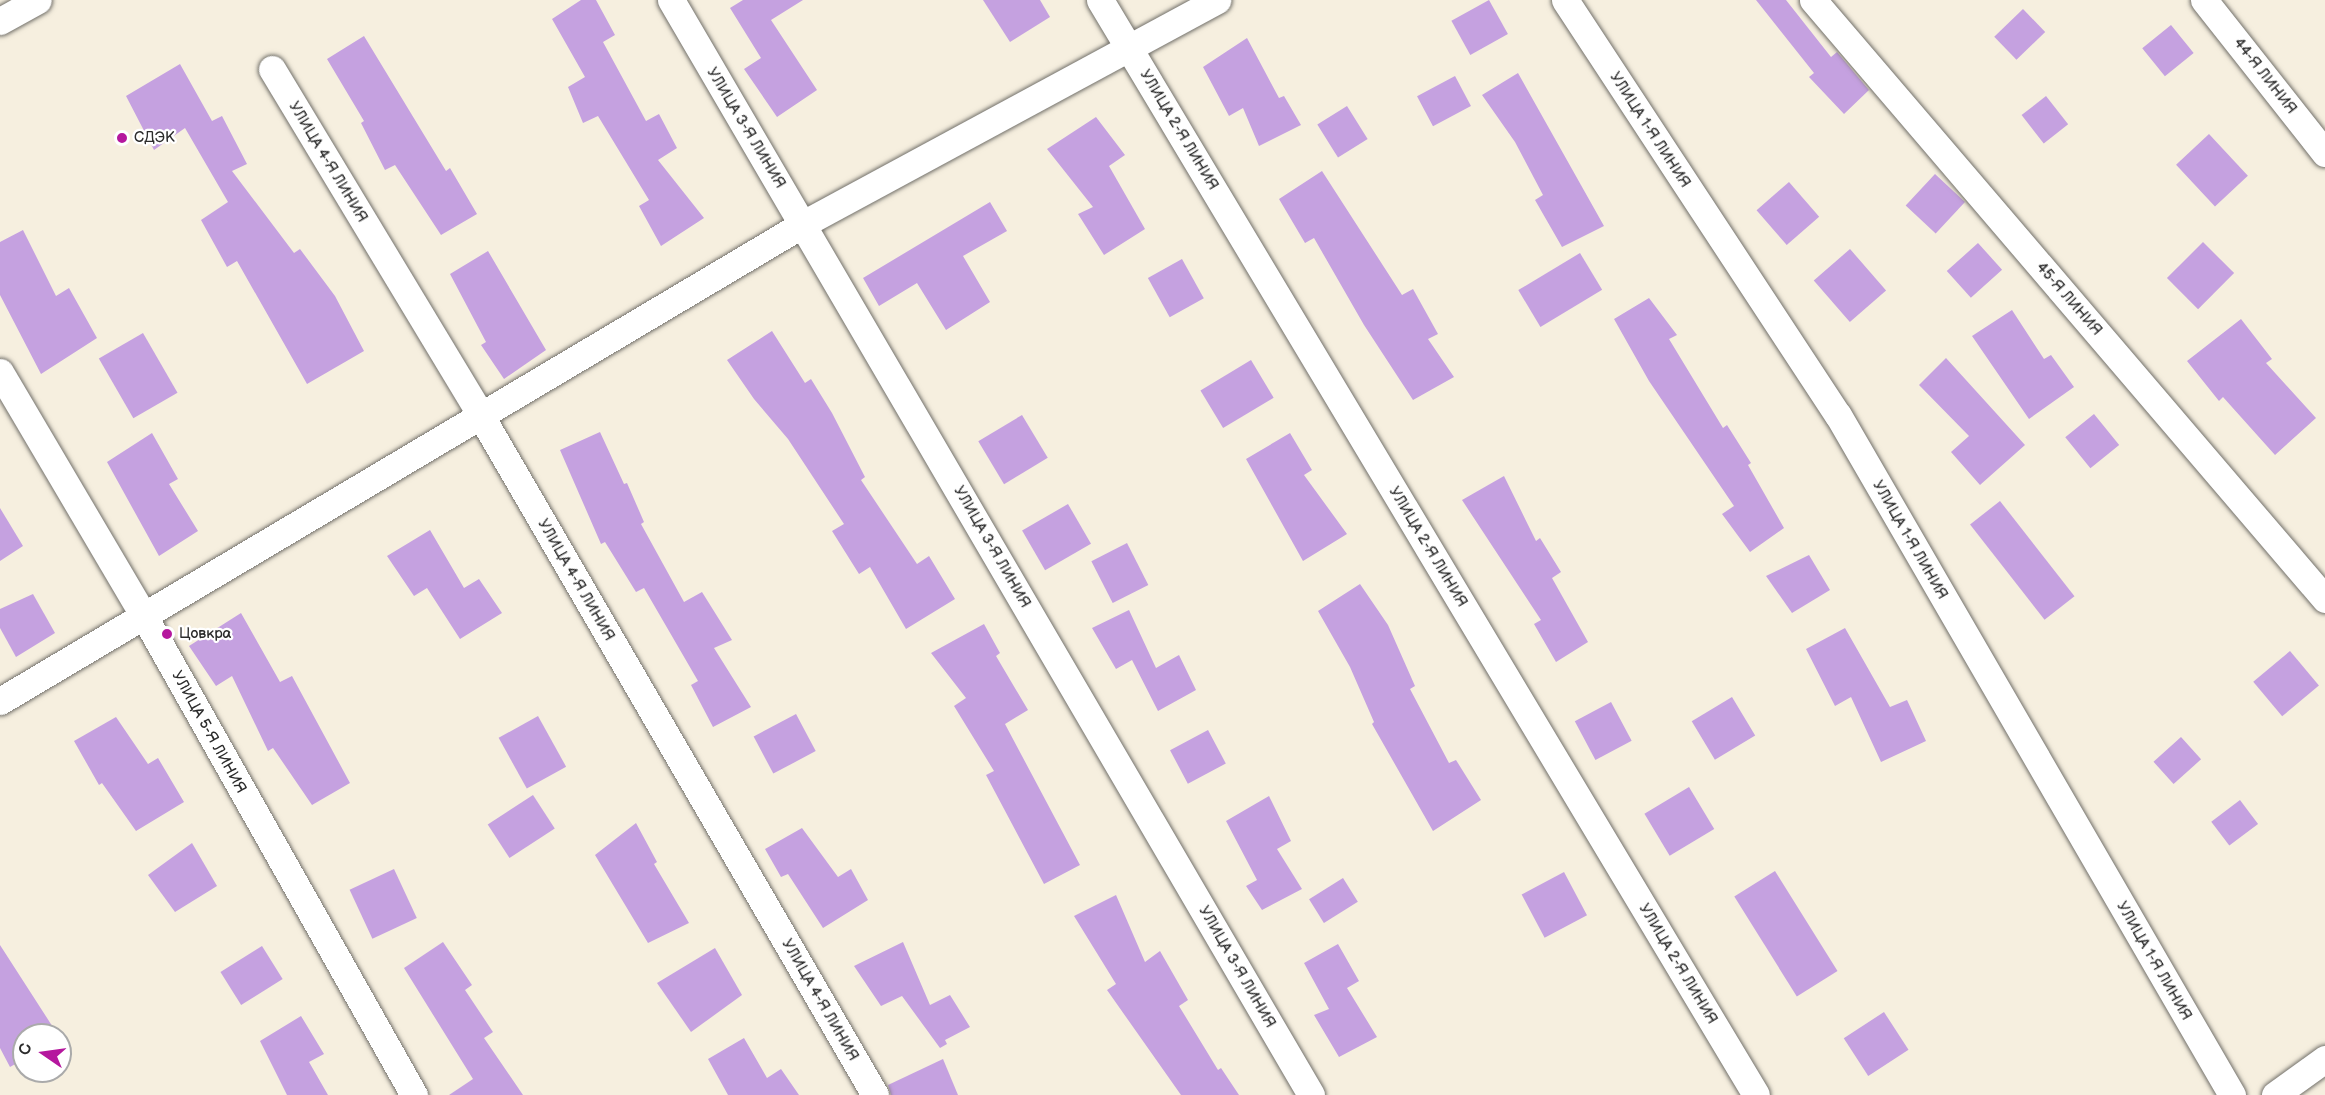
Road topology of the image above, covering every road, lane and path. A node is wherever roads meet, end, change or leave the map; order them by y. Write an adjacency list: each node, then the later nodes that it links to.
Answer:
1 (38, 0): 8 (street)
2 (671, 0): 12 (street, УЛИЦА 3-Я ЛИНИЯ)
3 (1100, 0): 9 (street, УЛИЦА 2-Я ЛИНИЯ)
4 (1217, 0): 9 (street)
5 (1565, 0): 23 (street, УЛИЦА 1-Я ЛИНИЯ)
6 (1813, 0): 15 (street, 45-Я ЛИНИЯ)
7 (2204, 0): 11 (street, 44-Я ЛИНИЯ)
8 (0, 21)
9 (1129, 47): 12 (street); 22 (street, УЛИЦА 2-Я ЛИНИЯ)
10 (272, 69): 14 (street, УЛИЦА 4-Я ЛИНИЯ)
11 (2325, 153)
12 (803, 224): 14 (street); 21 (street, УЛИЦА 3-Я ЛИНИЯ)
13 (0, 372): 16 (street, УЛИЦА 5-Я ЛИНИЯ)
14 (481, 416): 16 (street); 20 (street, УЛИЦА 4-Я ЛИНИЯ)
15 (2325, 599)
16 (144, 616): 17 (street); 19 (street, УЛИЦА 5-Я ЛИНИЯ)
17 (0, 701)
18 (2325, 1059): 24 (street)
19 (414, 1095)
20 (875, 1095)
21 (1311, 1095)
22 (1756, 1095)
23 (2232, 1095)
24 (2275, 1095)

